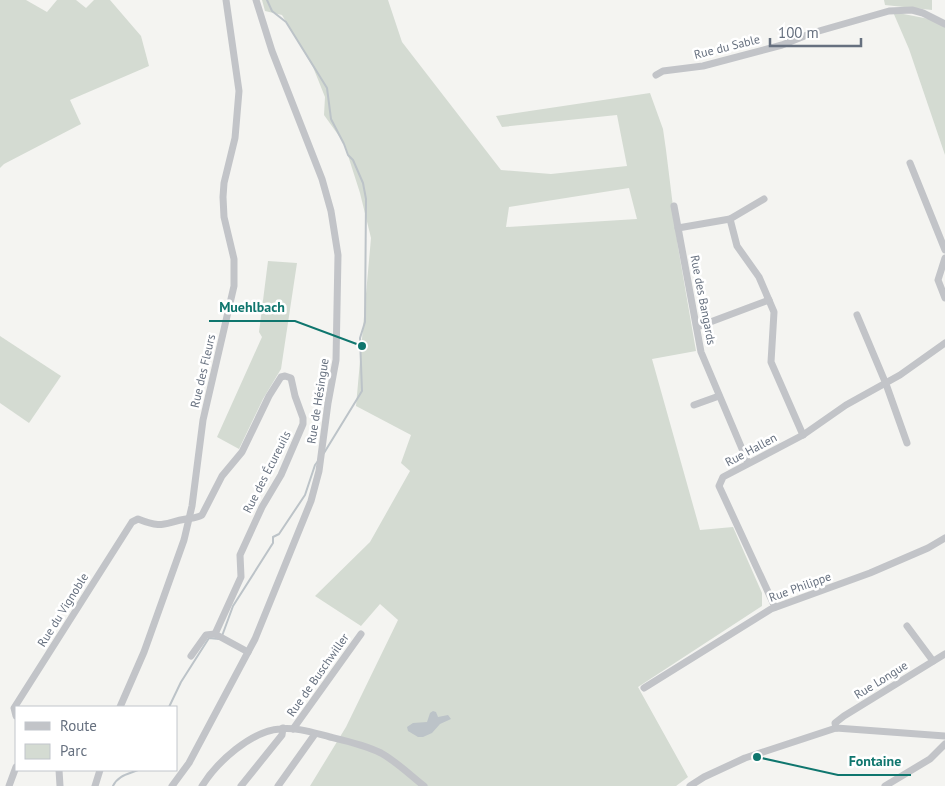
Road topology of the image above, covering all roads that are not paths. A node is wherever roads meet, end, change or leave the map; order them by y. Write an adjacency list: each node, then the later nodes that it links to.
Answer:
1 (226, 0): 23 (street, Rue des Fleurs)
2 (256, 0): 29 (street, Rue de Hésingue)
3 (945, 24): 4 (street, Rue du Sable)
4 (656, 75)
5 (910, 163): 10 (street)
6 (764, 198): 8 (street)
7 (674, 206): 9 (street, Rue des Bangards)
8 (730, 219): 9 (street); 13 (street)
9 (678, 228): 15 (street, Rue des Bangards)
10 (945, 250)
11 (945, 258): 12 (street)
12 (945, 298)
13 (769, 300): 15 (street); 20 (street)
14 (857, 315): 17 (street)
15 (696, 326): 18 (street, Rue des Bangards)
16 (945, 343): 17 (street, Rue Hallen)
17 (886, 384): 20 (street, Rue Hallen); 21 (street)
18 (719, 396): 19 (street); 22 (street, Rue des Bangards)
19 (694, 404)
20 (802, 435): 22 (street, Rue Hallen)
21 (907, 443)
22 (748, 463): 25 (street, Rue Hallen)
23 (190, 518): 28 (street, Rue des Écureuils); 34 (street, Rue du Vignoble); 35 (street, Rue des Fleurs)
24 (945, 538): 25 (street, Rue Philippe)
25 (775, 608): 33 (street, Rue Philippe)
26 (907, 626): 32 (street)
27 (361, 634): 38 (street, Rue de Buschwiller)
28 (216, 635): 29 (street); 31 (street, Rue des Écureuils)
29 (248, 652): 48 (street, Rue de Hésingue)
30 (945, 654): 32 (street, Rue Longue)
31 (191, 656)
32 (933, 661): 37 (street, Rue Longue)
33 (644, 688)
34 (15, 706)
35 (120, 706)
36 (283, 728): 38 (street, Rue de Buschwiller); 49 (street); 50 (street)
37 (836, 728): 40 (street); 53 (street)
38 (294, 729): 39 (street, Rue de Buschwiller)
39 (315, 734): 51 (street); 52 (street, Rue de Buschwiller)
40 (945, 736)
41 (945, 744): 54 (street)
42 (15, 770): 45 (street)
43 (59, 771): 46 (street)
44 (100, 771): 47 (street)
45 (9, 786)
46 (60, 786)
47 (96, 786)
48 (172, 786)
49 (202, 786)
50 (241, 786)
51 (278, 786)
52 (424, 786)
53 (690, 786)
54 (886, 786)

